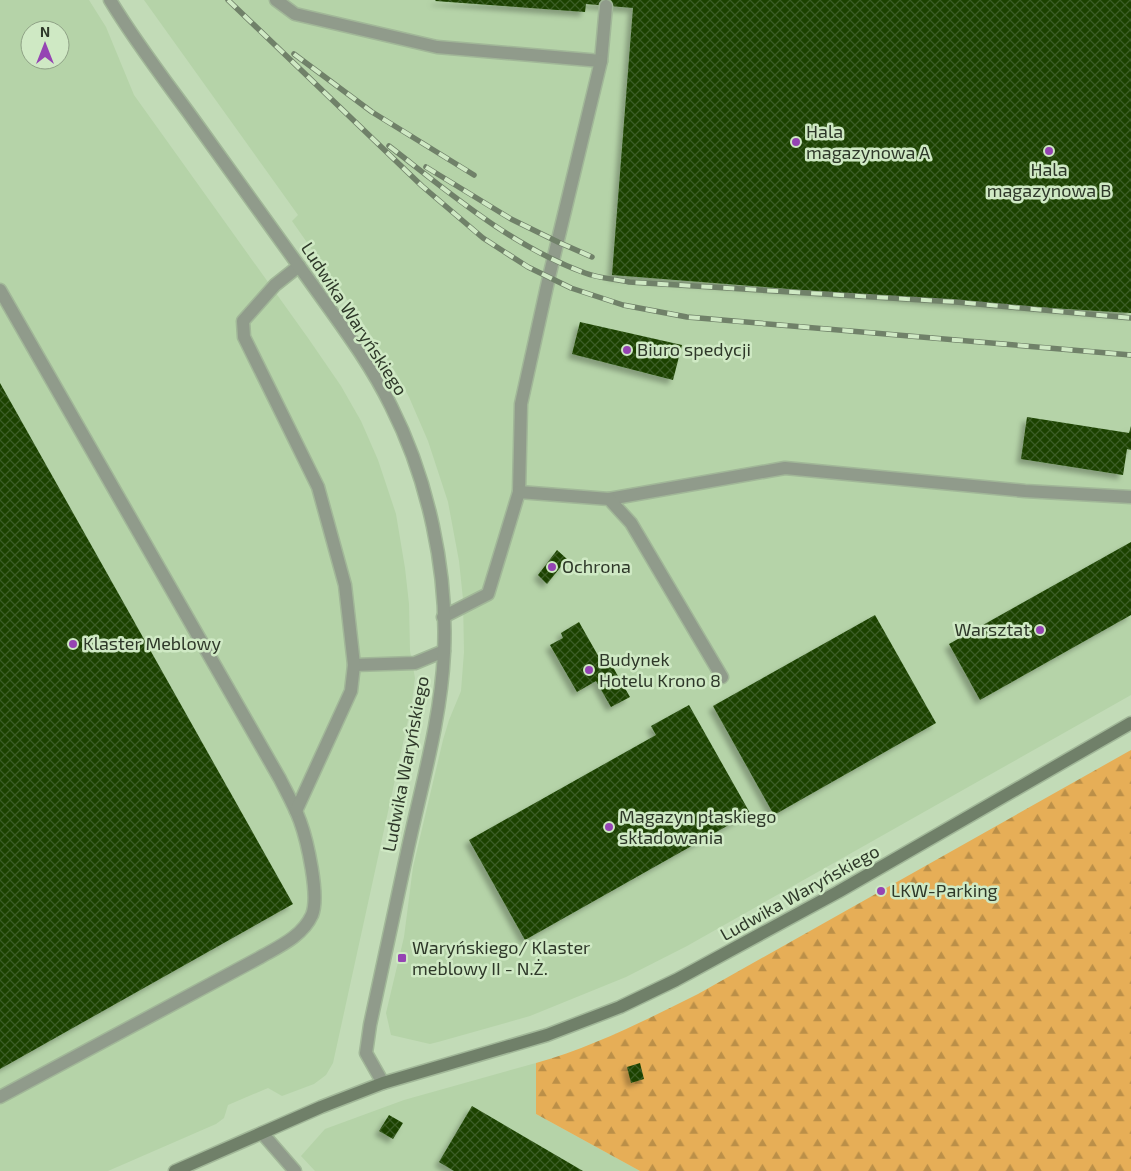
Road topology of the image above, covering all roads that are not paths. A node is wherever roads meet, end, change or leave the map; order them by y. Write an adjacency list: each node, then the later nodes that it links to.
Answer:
1 (110, 0): 5 (street, Ludwika Waryńskiego)
2 (276, 0): 4 (street)
3 (606, 6): 4 (street)
4 (601, 61): 7 (street)
5 (299, 266): 10 (street, Ludwika Waryńskiego); 12 (street)
6 (0, 290): 15 (street)
7 (519, 492): 9 (street); 10 (street)
8 (1131, 497): 9 (street)
9 (609, 499): 13 (street)
10 (443, 617): 11 (street, Ludwika Waryńskiego)
11 (444, 652): 12 (street); 16 (street, Ludwika Waryńskiego)
12 (354, 665): 15 (street)
13 (722, 677)
14 (1131, 723): 16 (street, Ludwika Waryńskiego)
15 (296, 811): 17 (street)
16 (383, 1083): 18 (street, Ludwika Waryńskiego)
17 (0, 1098)
18 (262, 1133): 19 (street, Ludwika Waryńskiego); 20 (street)
19 (174, 1171)
20 (295, 1171)

